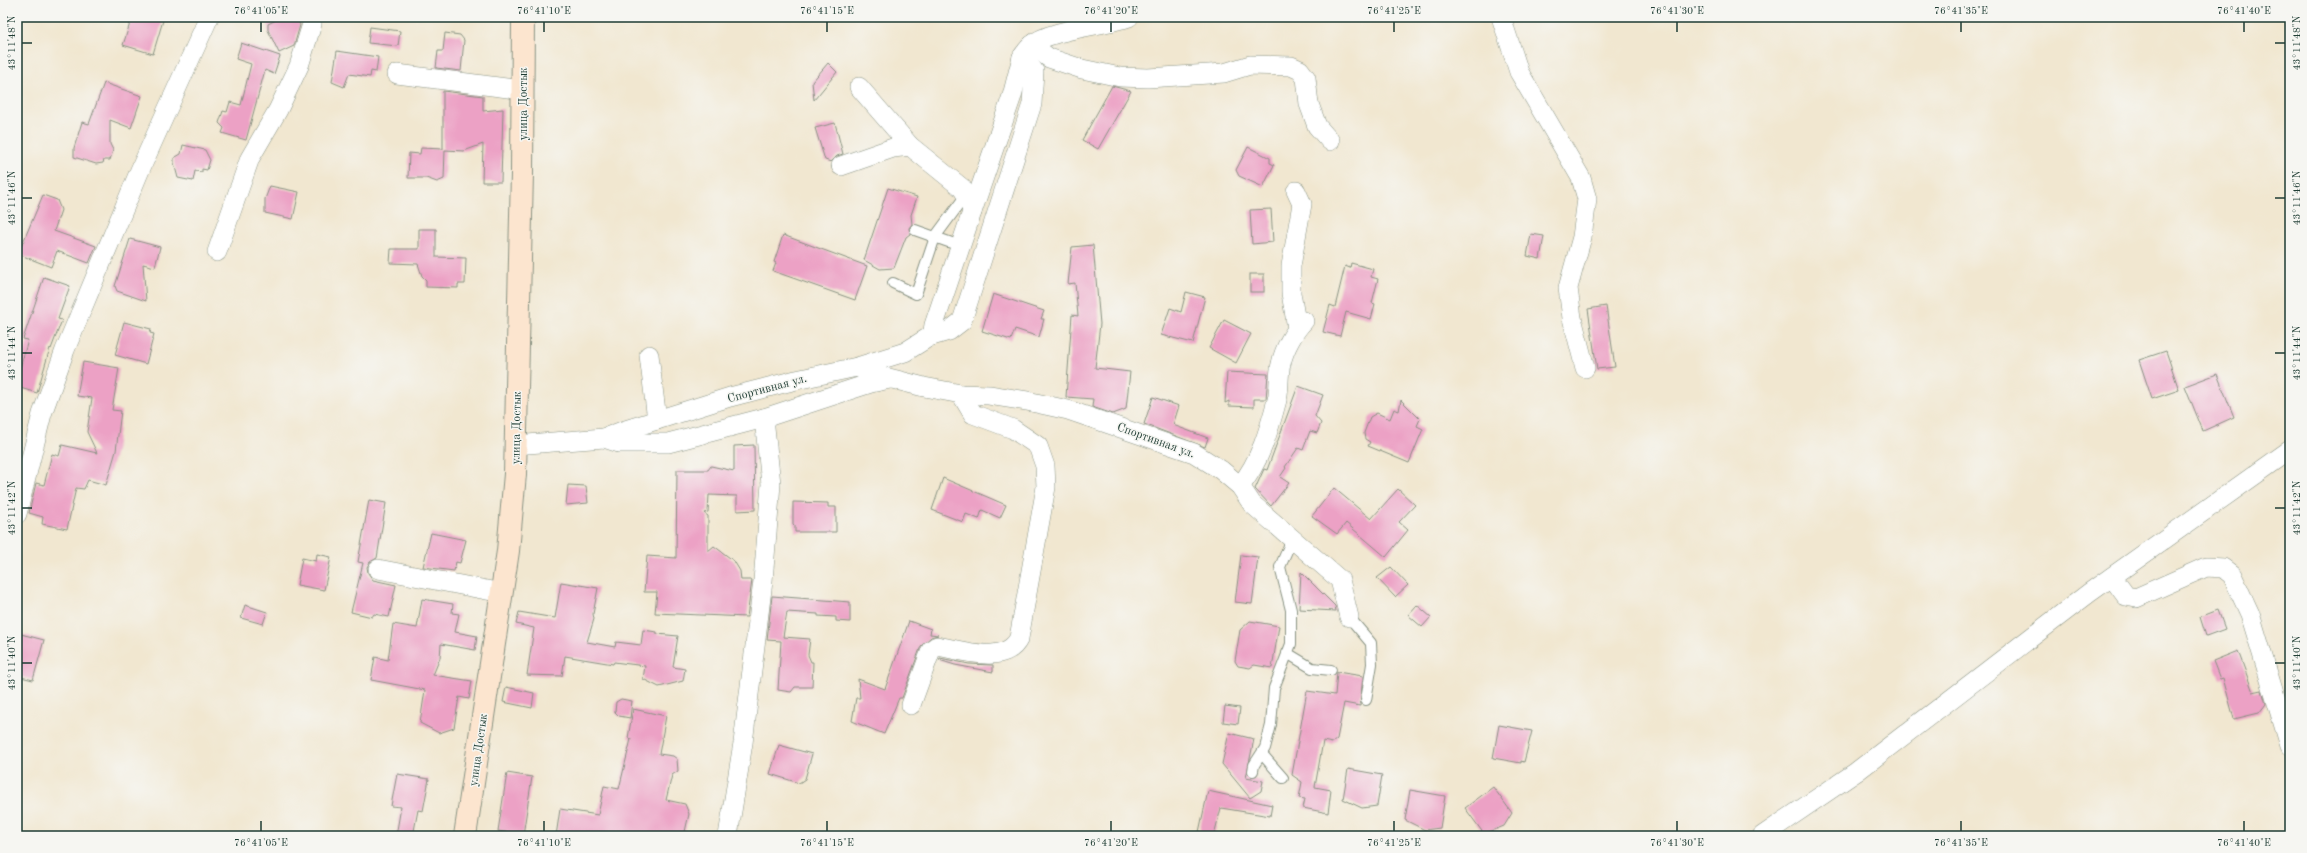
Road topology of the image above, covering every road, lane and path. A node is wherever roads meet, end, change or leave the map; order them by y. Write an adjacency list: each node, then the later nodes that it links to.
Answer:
1 (209, 17): 32 (street)
2 (312, 17): 18 (street)
3 (523, 17): 9 (main road, улица Достык)
4 (1129, 17): 6 (street)
5 (1501, 17): 23 (street)
6 (1027, 51): 10 (street); 14 (street); 20 (street, Спортивная ул.)
7 (397, 74): 9 (street)
8 (859, 87): 11 (street)
9 (523, 90): 29 (main road, улица Достык)
10 (1330, 141)
11 (910, 146): 12 (street); 14 (street)
12 (841, 166)
13 (1296, 191): 31 (street)
14 (969, 204): 16 (lane); 17 (street)
15 (915, 230): 16 (lane)
16 (935, 237): 17 (lane); 19 (lane)
17 (960, 246): 20 (street)
18 (217, 252)
19 (893, 283)
20 (931, 336): 22 (street, Спортивная ул.)
21 (649, 355): 27 (street)
22 (857, 366): 24 (street); 27 (street, Спортивная ул.)
23 (1585, 368)
24 (891, 379): 25 (street, Спортивная ул.); 26 (street, Спортивная ул.)
25 (961, 394): 31 (street, Спортивная ул.); 41 (street)
26 (764, 418): 28 (street, Спортивная ул.); 47 (street)
27 (657, 420): 28 (street, Спортивная ул.)
28 (604, 438): 29 (street, Спортивная ул.)
29 (515, 445): 36 (main road, улица Достык)
30 (2290, 450): 35 (street)
31 (1240, 486): 33 (street, Спортивная ул.)
32 (17, 514)
33 (1292, 538): 37 (street, Спортивная ул.); 38 (lane)
34 (378, 569): 36 (street)
35 (2112, 577): 42 (street); 48 (street)
36 (502, 593): 46 (main road, улица Достык)
37 (1349, 617): 40 (lane)
38 (1287, 653): 39 (lane); 43 (lane)
39 (1331, 670)
40 (1366, 700)
41 (911, 705)
42 (2290, 746)
43 (1262, 754): 44 (lane); 45 (lane)
44 (1253, 771)
45 (1283, 778)
46 (469, 835)
47 (728, 836)
48 (1762, 836)

